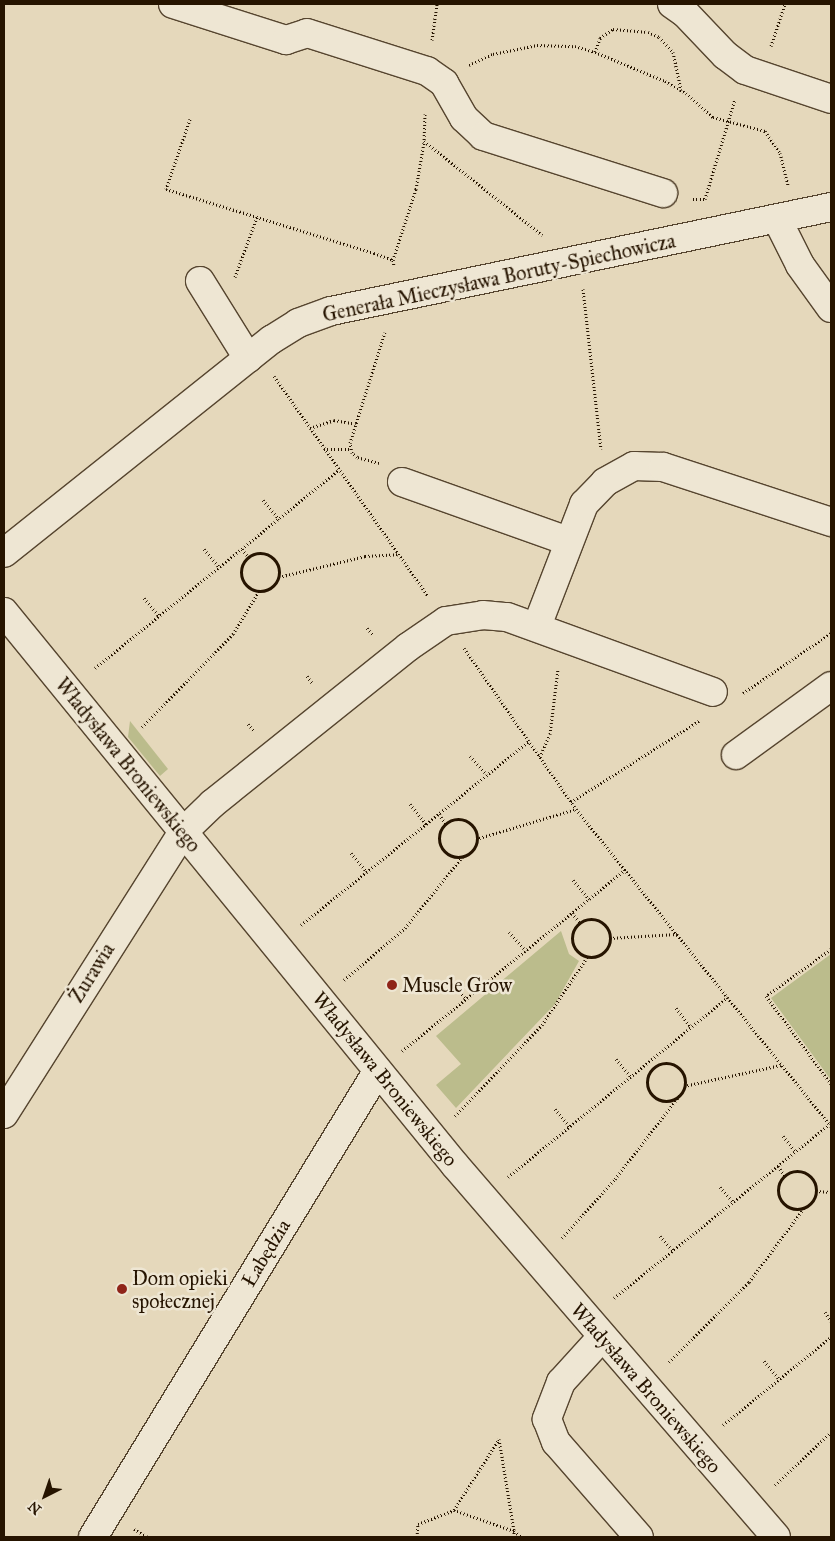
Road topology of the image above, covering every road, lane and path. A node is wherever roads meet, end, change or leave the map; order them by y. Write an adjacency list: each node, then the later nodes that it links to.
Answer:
1 (173, 4): 7 (street)
2 (437, 4): 7 (path)
3 (672, 4): 6 (street)
4 (785, 4): 6 (path)
5 (595, 52): 7 (path); 8 (path); 8 (path)
6 (753, 74): 9 (street); 11 (path)
7 (436, 77): 14 (street)
8 (681, 90): 11 (path)
9 (831, 99)
10 (190, 119): 16 (path)
11 (727, 120): 13 (path); 14 (path)
12 (424, 141): 19 (path)
13 (789, 189)
14 (663, 193)
15 (831, 207): 17 (street, Generała Mieczysława Boruty-Spiechowicza)
16 (257, 217): 18 (path); 19 (path)
17 (778, 219): 23 (street); 25 (street, Generała Mieczysława Boruty-Spiechowicza)
18 (248, 242)
19 (393, 260): 20 (path)
20 (395, 269)
21 (200, 281): 25 (street)
22 (585, 299): 32 (path)
23 (831, 308)
24 (384, 336): 26 (path)
25 (254, 354): 27 (path); 39 (street, Generała Mieczysława Boruty-Spiechowicza)
26 (356, 424): 27 (path); 29 (path)
27 (310, 428): 28 (path)
28 (324, 449): 29 (path); 30 (path)
29 (350, 449): 31 (path)
30 (339, 470): 34 (path); 40 (path)
31 (393, 473): 36 (street)
32 (604, 482): 35 (street); 36 (street)
33 (263, 500): 34 (path)
34 (279, 519): 38 (path)
35 (831, 522)
36 (568, 541): 49 (street)
37 (204, 549): 42 (path)
38 (242, 549): 41 (path); 42 (path)
39 (4, 554)
40 (399, 554): 43 (path); 48 (path)
41 (249, 558): 43 (path); 44 (path)
42 (219, 568): 47 (path)
43 (279, 577): 44 (path)
44 (259, 591): 54 (path)
45 (144, 598): 47 (path)
46 (4, 612): 65 (street, Władysława Broniewskiego)
47 (159, 616): 51 (path)
48 (446, 621): 49 (street); 55 (path); 65 (street, Żurawia)
49 (537, 626): 53 (street)
50 (559, 662): 58 (path)
51 (95, 668)
52 (831, 686): 56 (street)
53 (713, 692)
54 (142, 727)
55 (528, 741): 58 (path); 59 (path)
56 (736, 755)
57 (470, 756): 59 (path)
58 (540, 757): 61 (path)
59 (487, 775): 62 (path)
60 (410, 804): 63 (path)
61 (576, 809): 66 (path); 69 (path)
62 (438, 814): 63 (path); 64 (path)
63 (426, 824): 70 (path)
64 (446, 824): 66 (path); 68 (path)
65 (182, 833): 93 (street, Władysława Broniewskiego); 99 (street, Żurawia)
66 (476, 839): 68 (path)
67 (351, 853): 70 (path)
68 (463, 856): 82 (path)
69 (626, 869): 72 (path); 77 (path)
70 (367, 872): 75 (path)
71 (573, 880): 72 (path)
72 (589, 899): 73 (path)
73 (572, 913): 74 (path); 80 (path)
74 (580, 923): 78 (path); 81 (path)
75 (301, 925)
76 (509, 932): 80 (path)
77 (678, 934): 78 (path); 84 (path)
78 (610, 938): 81 (path)
79 (831, 948): 95 (path)
80 (526, 951): 85 (path)
81 (588, 956): 100 (path)
82 (344, 980)
83 (450, 980): 85 (path)
84 (729, 997): 87 (path); 91 (path)
85 (466, 1000): 88 (path)
86 (676, 1008): 87 (path)
87 (691, 1027): 90 (path)
88 (402, 1052)
89 (616, 1059): 94 (path)
90 (649, 1062): 92 (path); 94 (path)
91 (782, 1064): 96 (path); 101 (path)
92 (654, 1067): 96 (path); 97 (path)
93 (378, 1072): 119 (street, Władysława Broniewskiego); 129 (street, Łabędzia)
94 (631, 1077): 102 (path)
95 (831, 1084)
96 (684, 1086): 97 (path)
97 (680, 1095): 114 (path)
98 (555, 1109): 102 (path)
99 (4, 1114)
100 (454, 1116)
101 (830, 1125): 104 (path)
102 (570, 1127): 107 (path)
103 (783, 1136): 104 (path)
104 (795, 1152): 105 (path)
105 (778, 1166): 106 (path); 111 (path)
106 (785, 1176): 109 (path); 112 (path)
107 (508, 1177)
108 (720, 1187): 111 (path)
109 (816, 1191): 110 (path); 112 (path)
110 (831, 1192)
111 (733, 1202): 115 (path)
112 (804, 1208): 122 (path)
113 (660, 1236): 115 (path)
114 (562, 1238)
115 (673, 1251): 116 (path)
116 (614, 1298)
117 (825, 1312): 118 (path)
118 (831, 1320)
119 (602, 1337): 133 (street); 134 (street, Władysława Broniewskiego)
120 (831, 1337): 123 (path)
121 (764, 1361): 123 (path)
122 (669, 1362)
123 (779, 1379): 124 (path)
124 (723, 1425)
125 (831, 1432): 126 (path)
126 (774, 1485)
127 (454, 1510): 128 (path); 128 (path); 130 (path)
128 (514, 1530): 131 (path); 132 (path)
129 (93, 1537)
130 (417, 1537)
131 (514, 1537)
132 (522, 1537)
133 (639, 1537)
134 (776, 1537)

